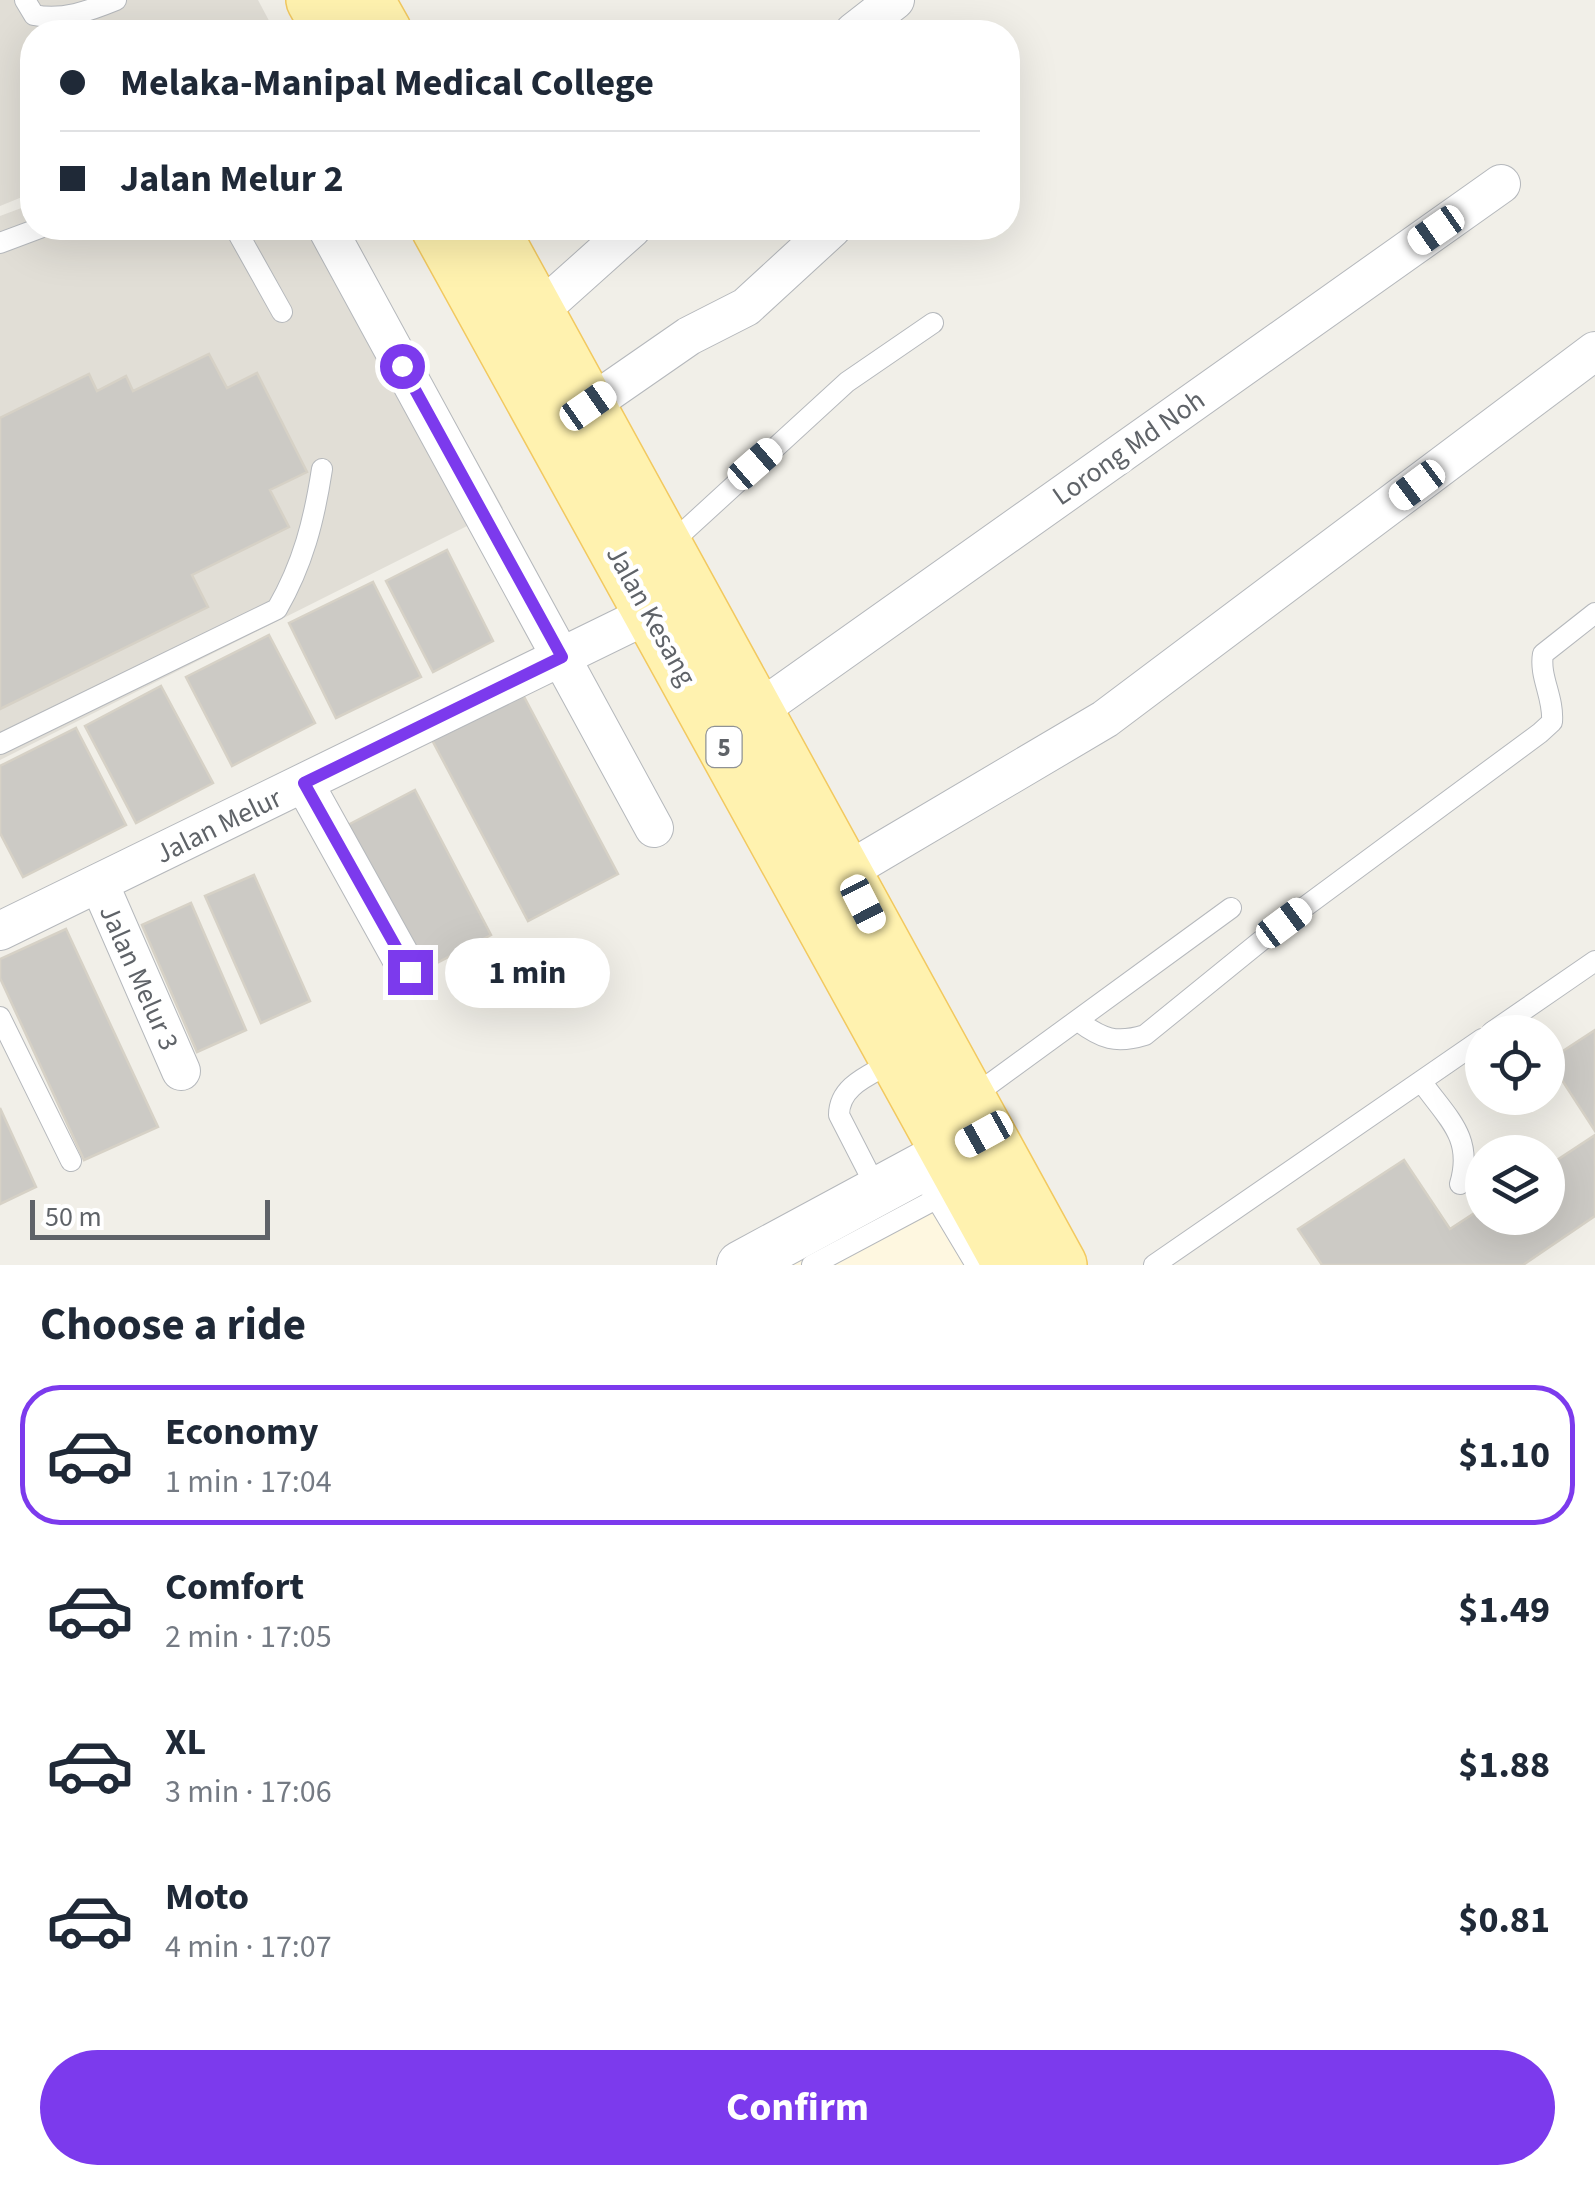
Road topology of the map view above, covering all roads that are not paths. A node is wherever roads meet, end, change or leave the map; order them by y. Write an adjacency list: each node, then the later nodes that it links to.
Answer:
1 (25, 0): 2 (lane)
2 (116, 0)
3 (896, 0): 4 (street)
4 (870, 20)
5 (1501, 184): 22 (street, Lorong Md Noh)
6 (242, 240): 12 (lane)
7 (335, 240): 21 (street)
8 (446, 240): 20 (main road, Jalan Kesang / 5)
9 (497, 240): 13 (main road, Jalan Kesang / 5)
10 (619, 240): 13 (street)
11 (819, 240): 16 (street)
12 (282, 312)
13 (537, 313): 16 (main road, Jalan Kesang / 5)
14 (933, 324): 18 (lane)
15 (1595, 351): 26 (street)
16 (588, 406): 18 (main road, Jalan Kesang / 5)
17 (322, 469): 23 (lane)
18 (666, 548): 22 (main road, Jalan Kesang / 5)
19 (1595, 613): 34 (lane)
20 (651, 614): 21 (street, Jalan Melur); 36 (main road, Jalan Kesang / 5)
21 (562, 657): 24 (street, Jalan Melur); 25 (street)
22 (790, 686): 26 (main road, Jalan Kesang / 5)
23 (0, 744)
24 (304, 783): 27 (street, Jalan Melur); 31 (street)
25 (654, 828)
26 (880, 852): 39 (main road, Jalan Kesang / 5)
27 (99, 883): 29 (street, Jalan Melur); 37 (street, Jalan Melur 3)
28 (1231, 908): 34 (lane)
29 (0, 931)
30 (1595, 961): 32 (lane)
31 (410, 972)
32 (1517, 1015)
33 (0, 1018): 40 (lane)
34 (1078, 1021): 39 (lane)
35 (1465, 1051): 38 (lane)
36 (896, 1060): 39 (main road, Jalan Kesang / 5); 39 (lane)
37 (182, 1071)
38 (1420, 1081): 41 (lane); 42 (lane)
39 (945, 1148): 43 (street); 44 (lane); 45 (main road, Jalan Kesang / 5); 46 (main road, Jalan Kesang / 5)
40 (72, 1160)
41 (1460, 1184)
42 (1182, 1257): 47 (lane)
43 (781, 1260)
44 (976, 1265)
45 (1011, 1265)
46 (1058, 1265)
47 (1154, 1265)

